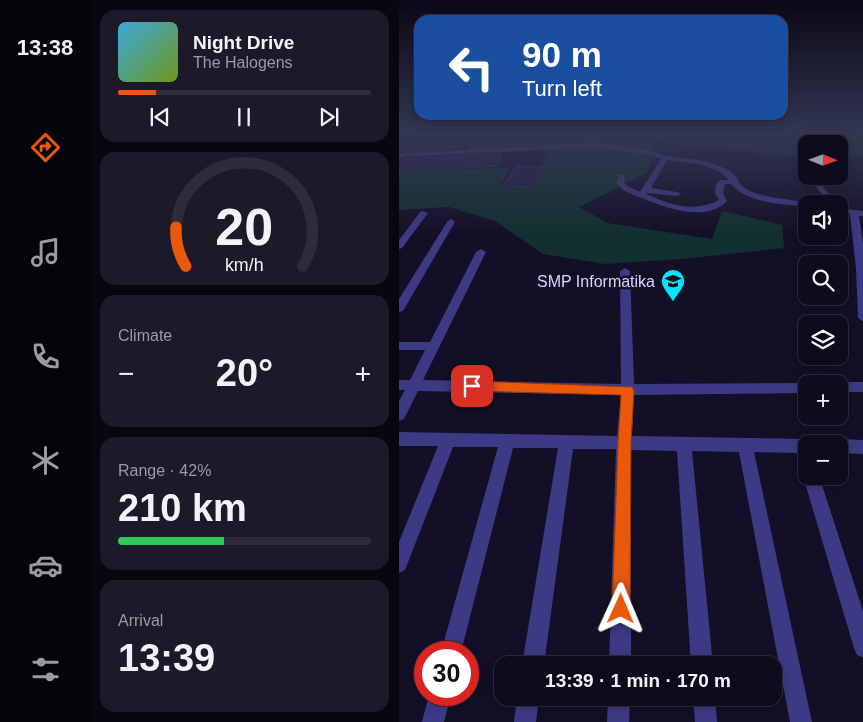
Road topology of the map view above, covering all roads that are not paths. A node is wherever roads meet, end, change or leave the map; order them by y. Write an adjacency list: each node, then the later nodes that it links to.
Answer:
1 (659, 168): 6 (street)
2 (718, 168): 4 (street)
3 (622, 177): 6 (street)
4 (733, 182): 6 (street); 9 (street)
5 (818, 185): 8 (street)
6 (644, 192): 7 (street)
7 (677, 194)
8 (826, 195)
9 (798, 203)
10 (424, 213): 13 (street)
11 (858, 214): 17 (street)
12 (451, 222): 16 (street)
13 (399, 246)
14 (481, 252): 19 (street)
15 (625, 271): 25 (street)
16 (399, 308)
17 (863, 318)
18 (399, 346): 19 (street)
19 (433, 346): 21 (street)
20 (399, 385): 21 (street)
21 (414, 385): 25 (street); 26 (street)
22 (848, 387): 23 (street)
23 (863, 387)
24 (798, 388): 25 (street)
25 (628, 390): 31 (street)
26 (399, 415)
27 (399, 439): 28 (street)
28 (448, 440): 29 (street); 38 (street)
29 (507, 441): 30 (street); 40 (street)
30 (566, 442): 31 (street); 42 (street)
31 (625, 442): 32 (street); 43 (street)
32 (684, 444): 33 (street); 44 (street)
33 (745, 445): 34 (street); 53 (street)
34 (798, 446)
35 (848, 447): 36 (street)
36 (862, 449)
37 (814, 485): 39 (street)
38 (399, 564)
39 (860, 627): 41 (street)
40 (454, 641)
41 (863, 648)
42 (534, 656)
43 (620, 656)
44 (700, 656)
45 (437, 706): 49 (street)
46 (527, 706): 50 (street)
47 (619, 706): 51 (street)
48 (705, 706): 52 (street)
49 (433, 722)
50 (525, 722)
51 (618, 722)
52 (706, 722)
53 (801, 722)

